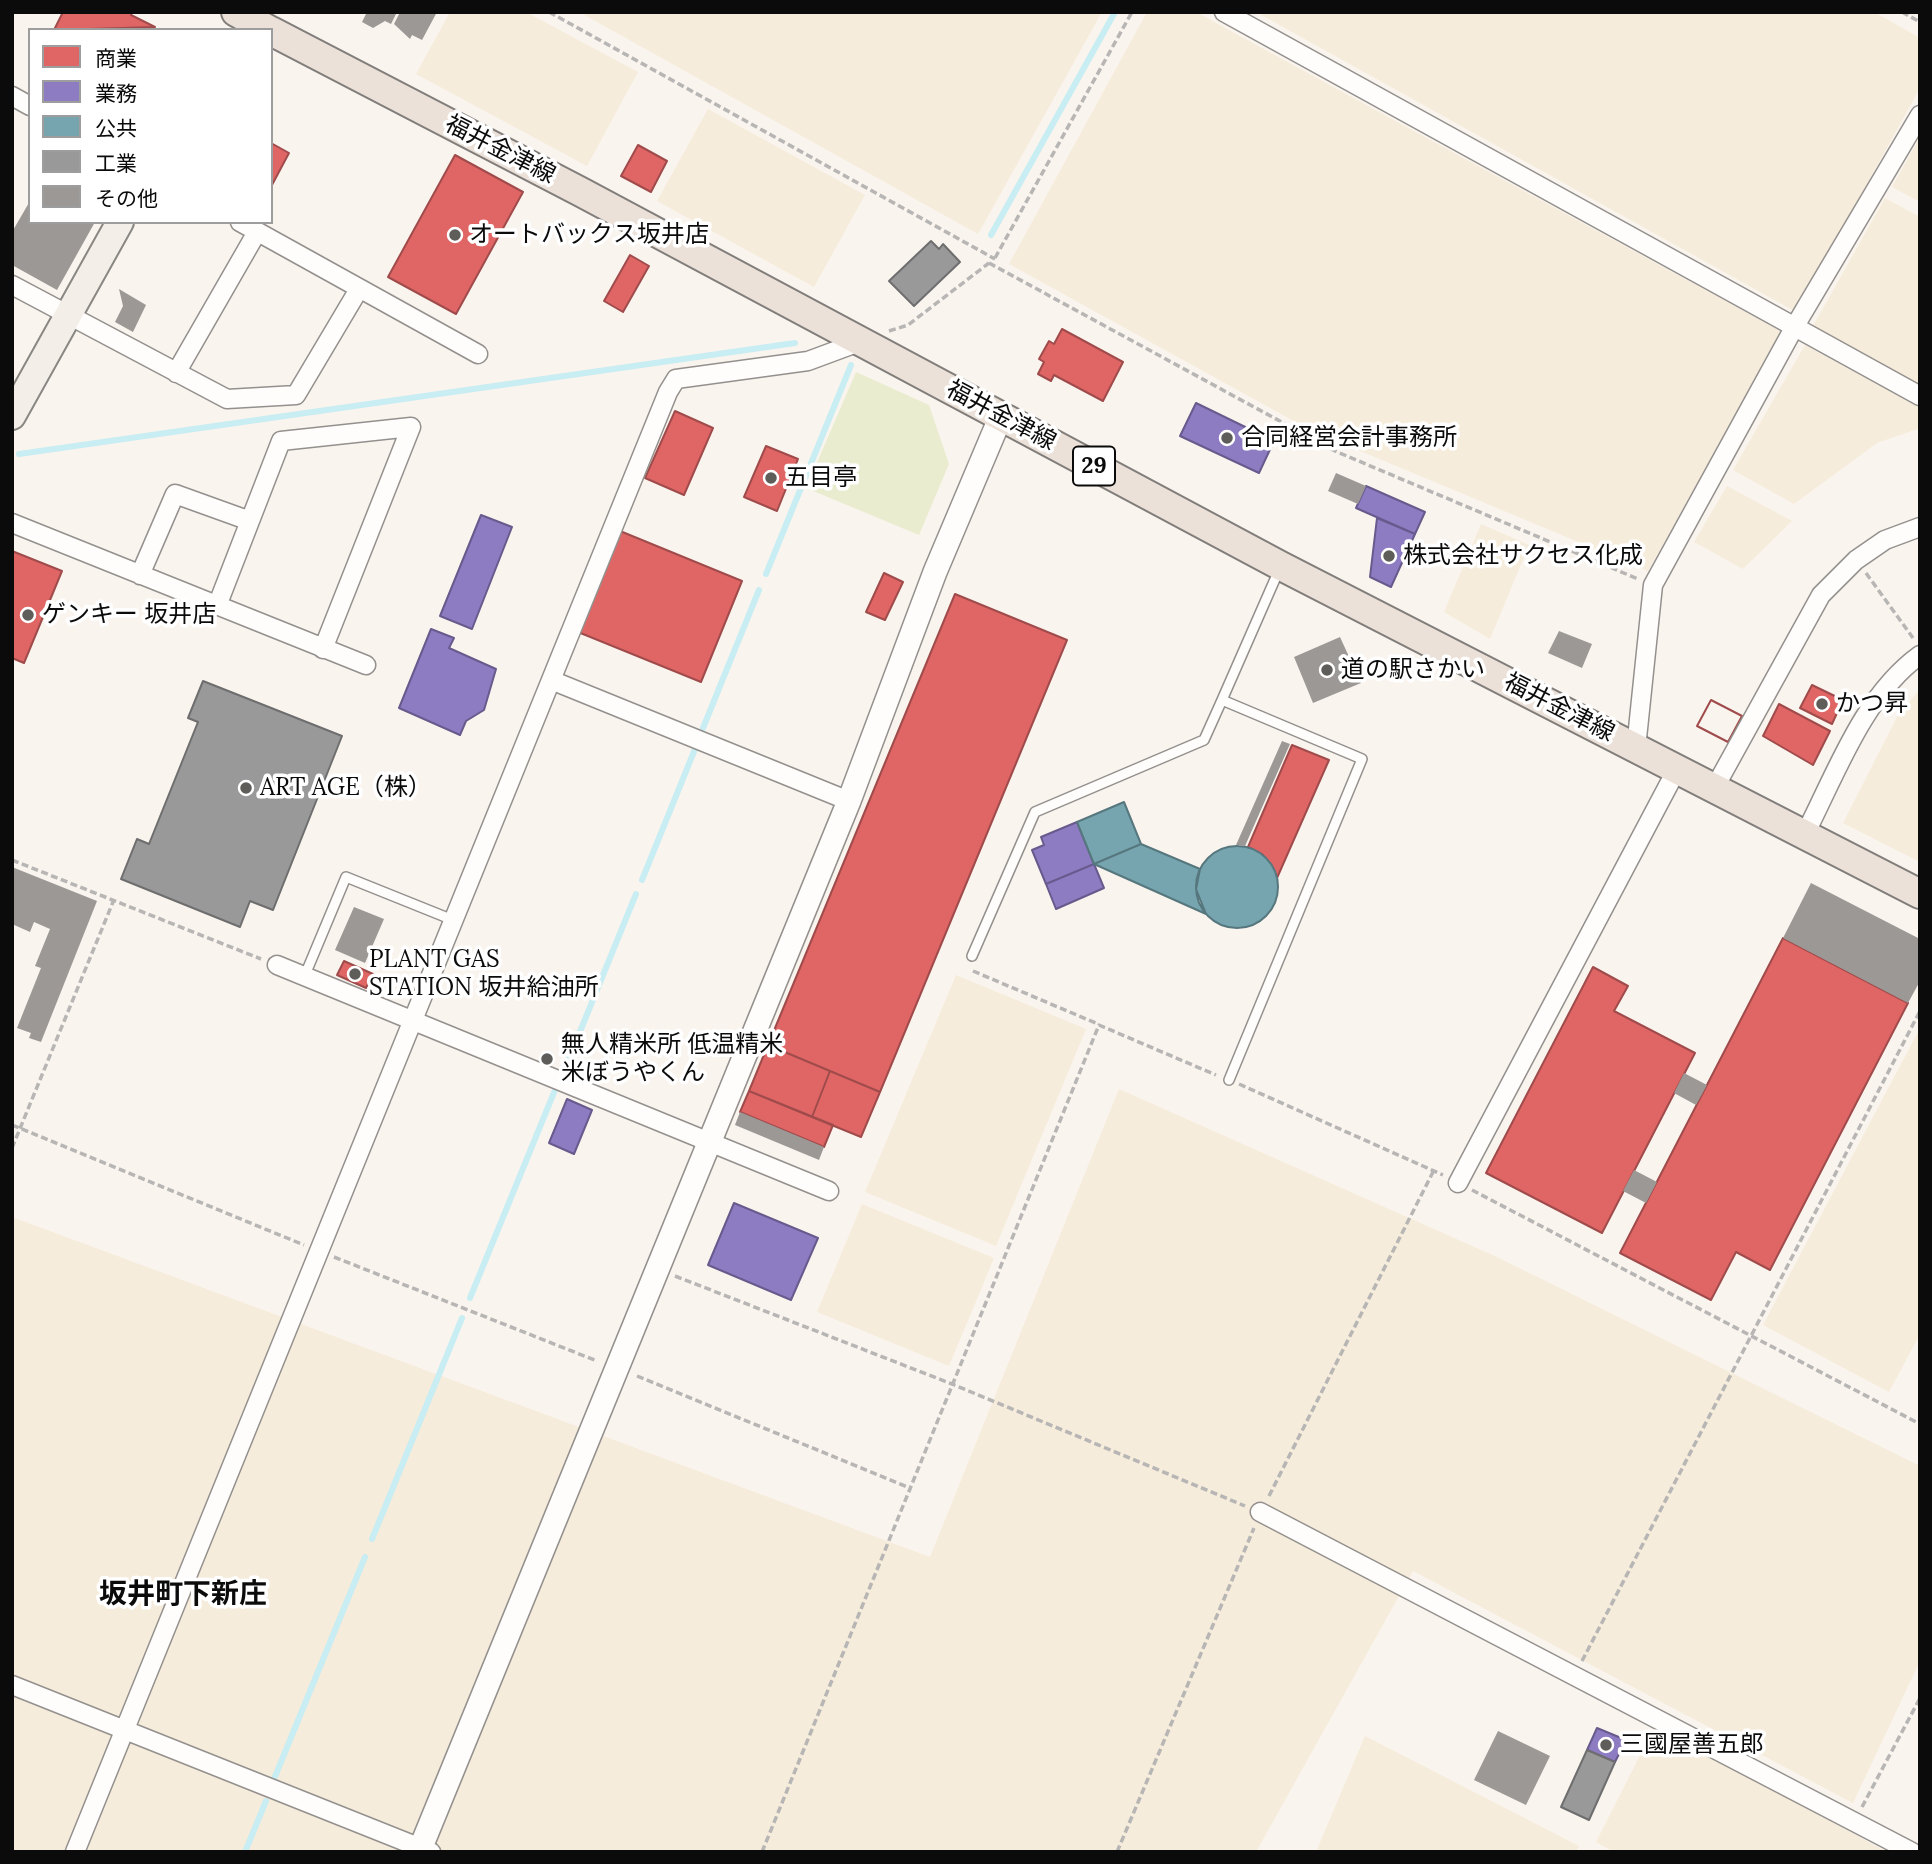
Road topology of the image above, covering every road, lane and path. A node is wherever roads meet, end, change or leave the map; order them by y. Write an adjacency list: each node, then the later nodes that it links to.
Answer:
1 (236, 12): 7 (main road); 8 (main road, 福井金津線 / 29)
2 (550, 12): 16 (path)
3 (1132, 12): 16 (path)
4 (1224, 12): 21 (street)
5 (1902, 12): 6 (path)
6 (1920, 22)
7 (228, 28)
8 (266, 28)
9 (273, 32): 22 (main road, 福井金津線 / 29)
10 (12, 96): 11 (street)
11 (28, 105)
12 (1920, 115): 21 (street)
13 (119, 224): 20 (main road)
14 (243, 224): 15 (street)
15 (257, 232): 19 (street); 24 (street)
16 (995, 259): 17 (path)
17 (989, 263): 22 (path); 34 (path)
18 (12, 285): 20 (street)
19 (359, 289): 23 (street); 24 (street)
20 (69, 315): 24 (street); 26 (main road)
21 (1795, 326): 25 (street); 34 (street)
22 (862, 341): 27 (main road, 福井金津線 / 29); 40 (street)
23 (478, 354)
24 (176, 373)
25 (1920, 396)
26 (12, 415)
27 (1001, 416): 32 (main road, 福井金津線 / 29); 45 (street)
28 (250, 521): 33 (street); 35 (street); 37 (street)
29 (12, 523): 33 (street)
30 (1920, 527): 31 (street)
31 (1856, 560): 36 (path); 44 (street)
32 (1281, 566): 41 (lane); 42 (main road, 福井金津線 / 29)
33 (140, 575): 35 (street)
34 (1653, 585): 42 (street)
35 (217, 606): 37 (street)
36 (1920, 647)
37 (323, 649): 39 (street)
38 (1920, 655): 46 (street)
39 (366, 665)
40 (551, 680): 45 (street); 50 (street)
41 (1222, 700): 51 (lane); 58 (lane)
42 (1636, 748): 43 (main road, 福井金津線 / 29)
43 (1677, 769): 44 (main road, 福井金津線 / 29); 64 (street)
44 (1715, 787): 46 (main road, 福井金津線 / 29)
45 (849, 801): 61 (street)
46 (1805, 834): 48 (main road, 福井金津線 / 29)
47 (12, 860): 49 (path)
48 (1920, 894)
49 (113, 902): 52 (path); 60 (path)
50 (453, 920): 54 (lane); 56 (street)
51 (972, 956)
52 (276, 965): 54 (street)
53 (968, 969): 57 (path)
54 (305, 975): 56 (street)
55 (1920, 1010): 68 (path)
56 (412, 1019): 61 (street); 66 (street)
57 (1099, 1025): 58 (path); 69 (path)
58 (1228, 1080): 63 (path)
59 (12, 1125): 60 (path)
60 (20, 1128): 62 (path); 66 (path)
61 (710, 1140): 65 (street); 67 (street)
62 (12, 1148)
63 (1434, 1170): 64 (path); 71 (path)
64 (1458, 1182): 68 (path)
65 (829, 1191)
66 (319, 1251): 75 (street)
67 (658, 1269): 69 (path); 77 (street)
68 (1750, 1338): 70 (path); 72 (path)
69 (952, 1384): 71 (path); 79 (path)
70 (1920, 1424)
71 (1260, 1512): 72 (street); 80 (path)
72 (1573, 1675): 76 (street)
73 (12, 1685): 75 (street)
74 (1920, 1698): 76 (path)
75 (125, 1730): 77 (street); 78 (street)
76 (1854, 1822): 81 (street)
77 (424, 1850)
78 (75, 1852)
79 (762, 1852)
80 (1116, 1852)
81 (1912, 1852)

